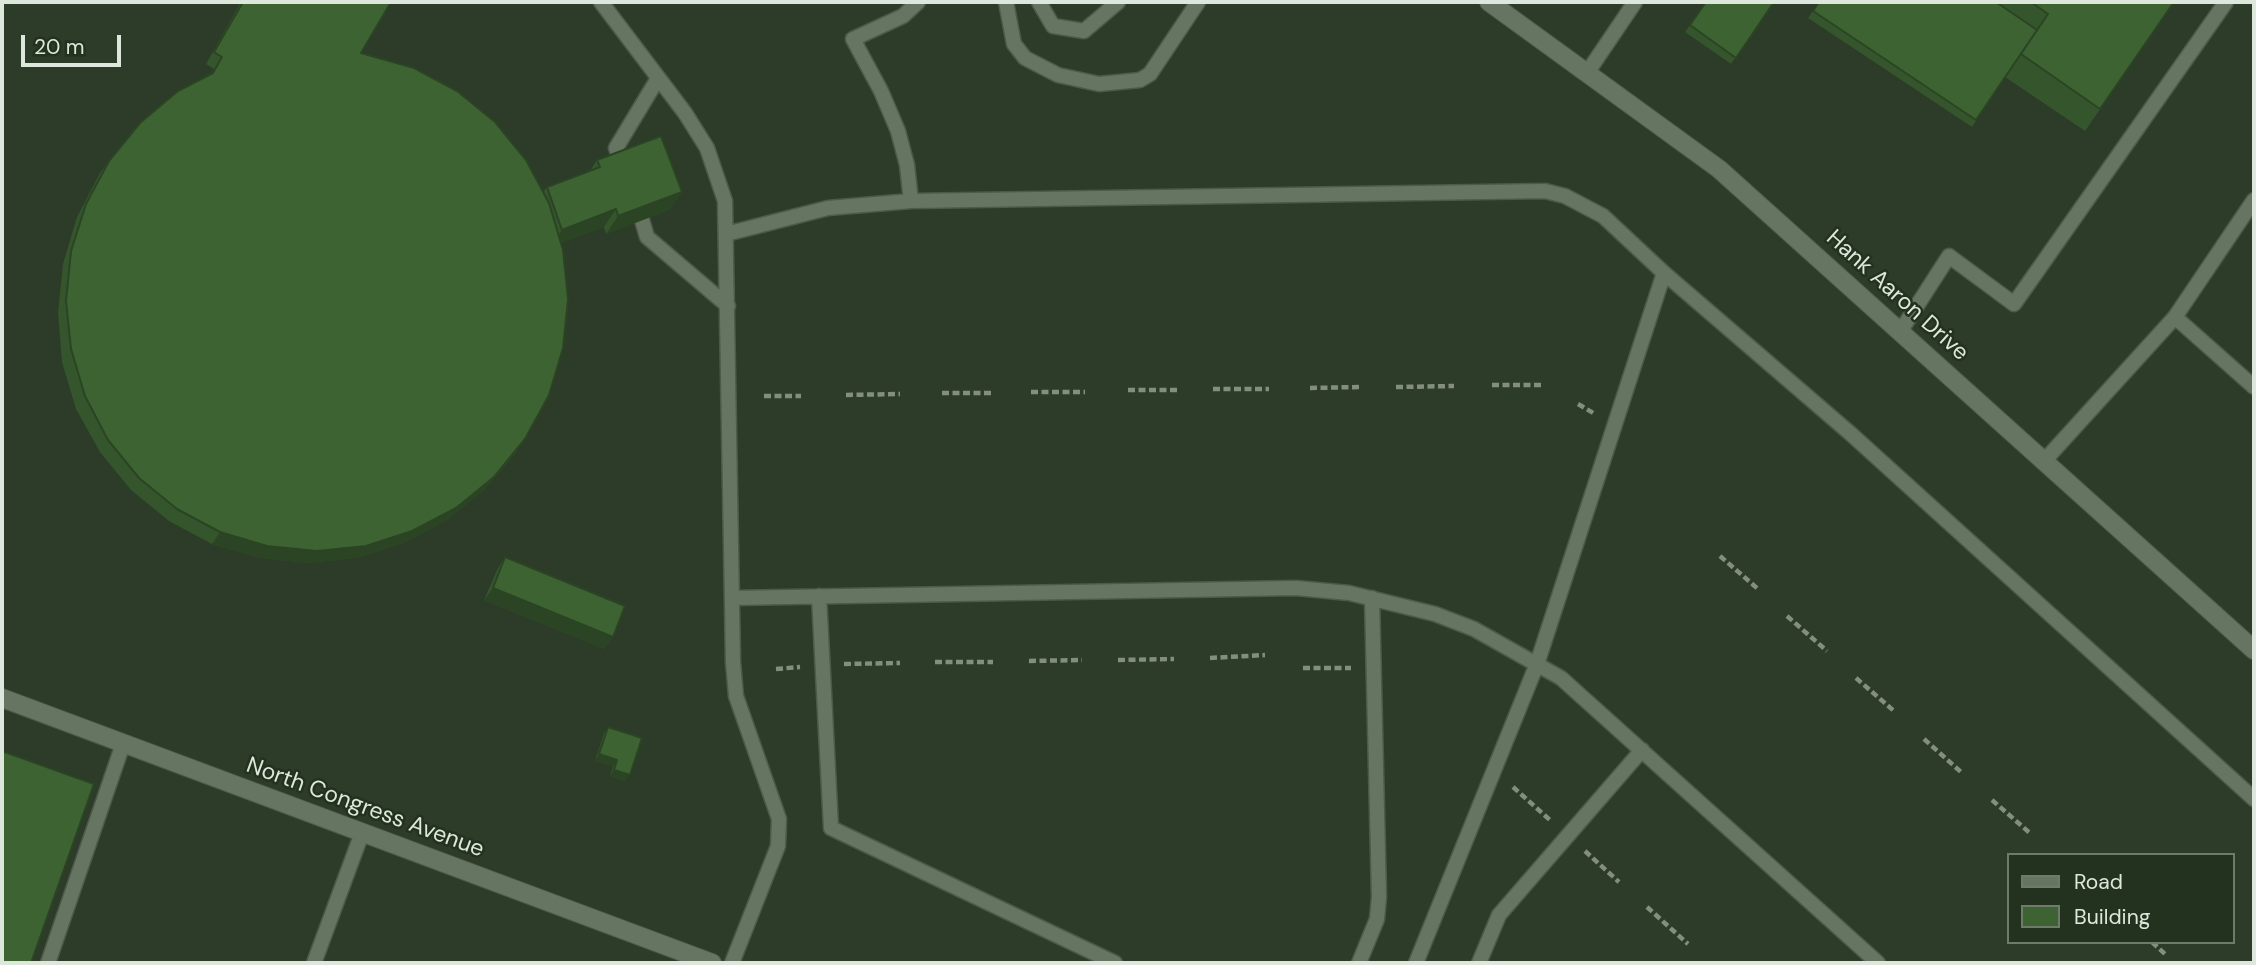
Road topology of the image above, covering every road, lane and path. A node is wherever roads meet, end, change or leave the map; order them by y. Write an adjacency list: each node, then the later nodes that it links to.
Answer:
1 (601, 2): 11 (lane)
2 (918, 2): 14 (lane)
3 (1006, 2): 6 (lane)
4 (1039, 2): 5 (lane)
5 (1118, 2)
6 (1198, 2)
7 (1489, 2): 10 (street, Hank Aaron Drive)
8 (1636, 2): 10 (lane)
9 (2226, 2): 20 (lane)
10 (1587, 73): 20 (street, Hank Aaron Drive)
11 (657, 80): 12 (lane); 16 (lane)
12 (622, 164)
13 (2254, 200): 19 (lane)
14 (911, 201): 16 (lane); 17 (lane)
15 (642, 220): 18 (lane)
16 (726, 234): 18 (lane)
17 (1664, 273): 61 (lane); 74 (lane)
18 (728, 306): 46 (lane)
19 (2175, 317): 26 (lane); 42 (lane)
20 (1900, 332): 42 (street, Hank Aaron Drive)
21 (1544, 385): 23 (path)
22 (1454, 386): 25 (path)
23 (1492, 386)
24 (1359, 387): 27 (path)
25 (1396, 387)
26 (2254, 387)
27 (1310, 388)
28 (1213, 389): 29 (path)
29 (1269, 389)
30 (1128, 390): 31 (path)
31 (1177, 390)
32 (1085, 391): 33 (path)
33 (1031, 392)
34 (942, 393): 35 (path)
35 (993, 393)
36 (900, 394): 37 (path)
37 (846, 395)
38 (764, 396): 39 (path)
39 (801, 396)
40 (1578, 404): 41 (path)
41 (1596, 414)
42 (2045, 460): 49 (street, Hank Aaron Drive)
43 (1720, 556): 44 (path)
44 (1758, 589)
45 (819, 596): 46 (lane); 47 (lane); 89 (lane)
46 (732, 598): 88 (lane)
47 (1372, 598): 61 (lane); 90 (lane)
48 (1787, 616): 50 (path)
49 (2254, 650)
50 (1827, 651)
51 (1265, 655): 52 (path)
52 (1210, 658)
53 (1174, 659): 55 (path)
54 (1082, 660): 56 (path)
55 (1118, 660)
56 (1028, 661)
57 (935, 662): 58 (path)
58 (993, 662)
59 (900, 663): 60 (path)
60 (843, 664)
61 (1537, 664): 71 (lane); 91 (lane)
62 (806, 666): 65 (path)
63 (1357, 667): 64 (path)
64 (1303, 668)
65 (776, 669)
66 (1856, 678): 68 (path)
67 (2, 698): 70 (street, North Congress Avenue)
68 (1894, 711)
69 (1924, 739): 72 (path)
70 (123, 744): 77 (street, North Congress Avenue); 85 (lane)
71 (1642, 750): 92 (lane); 93 (lane)
72 (1962, 772)
73 (1510, 785): 76 (path)
74 (2254, 799)
75 (1992, 800): 78 (path)
76 (1550, 821)
77 (362, 833): 86 (lane); 87 (street, North Congress Avenue)
78 (2031, 834)
79 (1579, 846): 80 (path)
80 (1619, 882)
81 (1647, 907): 82 (path)
82 (1688, 944)
83 (2154, 944): 84 (path)
84 (2166, 955)
85 (48, 963)
86 (314, 963)
87 (712, 963)
88 (732, 963)
89 (1115, 963)
90 (1359, 963)
91 (1416, 963)
92 (1479, 963)
93 (1878, 963)

